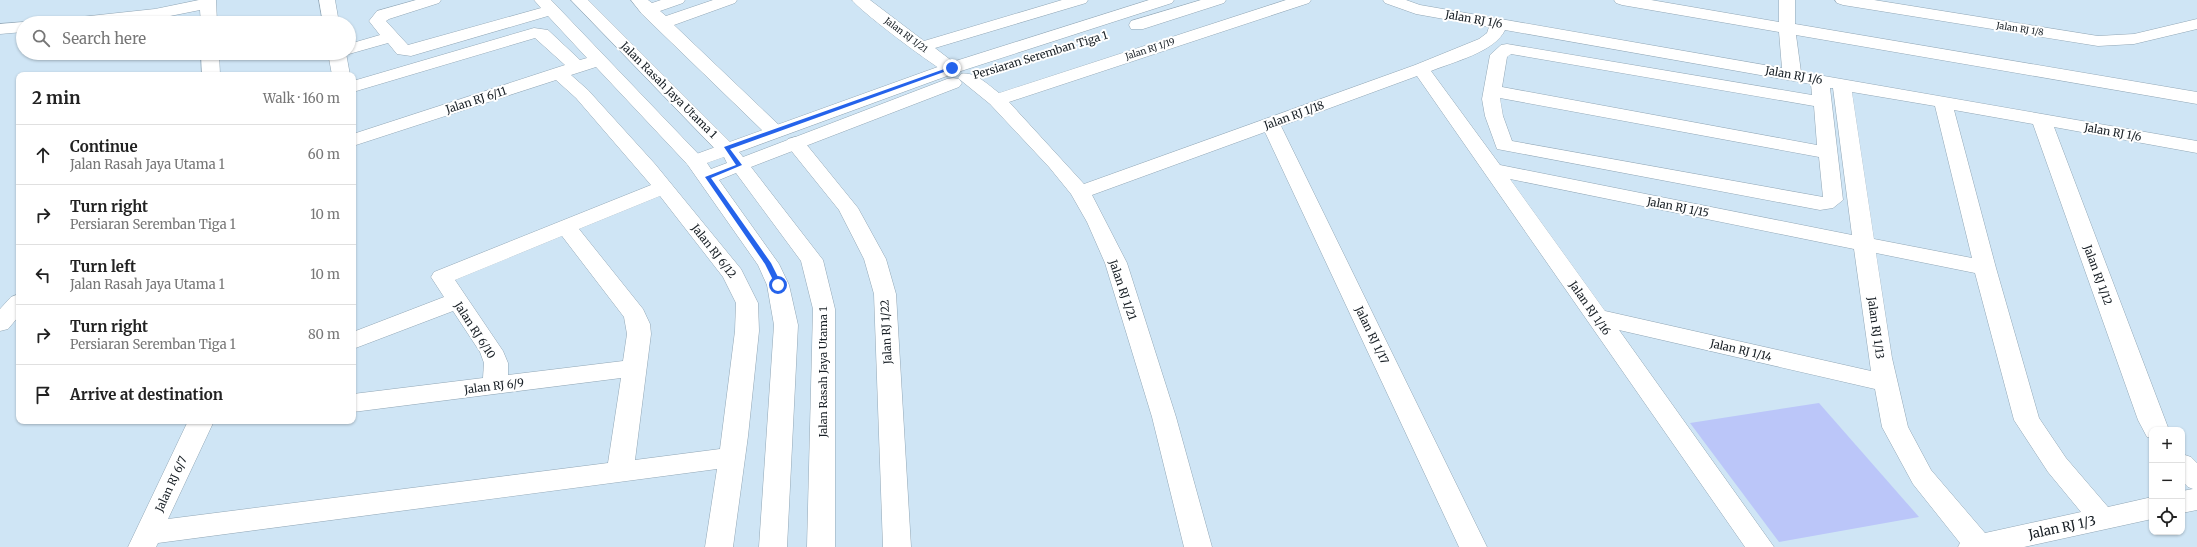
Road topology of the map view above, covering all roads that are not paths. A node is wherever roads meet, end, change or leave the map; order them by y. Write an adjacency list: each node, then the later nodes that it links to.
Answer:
1 (327, 0): 20 (street)
2 (433, 0): 26 (street)
3 (579, 0): 57 (street, Jalan Rasah Jaya Utama 1)
4 (677, 0): 17 (street)
5 (729, 0): 21 (street)
6 (860, 0): 29 (street, Jalan RJ 1/21)
7 (1080, 0): 29 (street)
8 (1166, 0): 33 (street, Persiaran Seremban Tiga 1)
9 (1218, 0): 39 (street, Persiaran Seremban Tiga 1)
10 (1303, 0): 45 (street, Jalan RJ 1/19)
11 (1391, 0): 27 (street, Jalan RJ 1/6)
12 (1622, 0): 24 (street)
13 (1787, 0): 24 (street)
14 (1843, 0): 22 (street, Jalan RJ 1/8)
15 (208, 2): 18 (street); 19 (street)
16 (547, 5): 26 (street); 32 (street)
17 (644, 5): 21 (street)
18 (136, 16)
19 (209, 16)
20 (330, 16)
21 (663, 23): 50 (street)
22 (2197, 24)
23 (16, 28): 25 (street)
24 (1787, 28): 38 (street); 44 (street)
25 (0, 29)
26 (390, 37): 28 (street)
27 (1499, 37): 34 (street, Jalan RJ 1/18); 38 (street, Jalan RJ 1/6); 43 (street); 46 (street)
28 (356, 47)
29 (921, 47): 33 (street, Jalan RJ 1/21)
30 (210, 60): 36 (street)
31 (338, 60): 37 (street)
32 (599, 60): 35 (street, Jalan RJ 6/11); 58 (street)
33 (952, 68): 39 (street, Jalan RJ 1/21); 50 (street, Persiaran Seremban Tiga 1)
34 (1421, 69): 49 (street, Jalan RJ 1/18); 53 (street, Jalan RJ 1/16)
35 (568, 70): 42 (street, Jalan RJ 6/12); 51 (street, Jalan RJ 6/11); 60 (street, Jalan RJ 6/12)
36 (211, 72)
37 (340, 72)
38 (1792, 75): 40 (street, Jalan RJ 1/6)
39 (967, 78): 45 (street, Jalan RJ 1/21); 52 (street, Persiaran Seremban Tiga 1)
40 (1820, 80): 41 (street, Jalan RJ 1/6); 46 (street)
41 (1842, 84): 47 (street, Jalan RJ 1/6); 63 (street, Jalan RJ 1/13)
42 (356, 86)
43 (1493, 91): 54 (street); 56 (street)
44 (2197, 98)
45 (997, 100): 61 (street, Jalan RJ 1/21)
46 (1821, 102): 56 (street)
47 (1943, 102): 48 (street, Jalan RJ 1/6); 64 (street)
48 (2042, 119): 55 (street, Jalan RJ 1/6); 75 (street, Jalan RJ 1/12)
49 (1270, 123): 61 (street, Jalan RJ 1/18); 91 (street, Jalan RJ 1/17)
50 (774, 131): 57 (street, Persiaran Seremban Tiga 1)
51 (356, 139)
52 (795, 144): 57 (street, Persiaran Seremban Tiga 1); 89 (street, Jalan RJ 1/22)
53 (1474, 144): 54 (street); 59 (street, Jalan RJ 1/16)
54 (1504, 145): 56 (street)
55 (2197, 146)
56 (1828, 153)
57 (733, 157): 58 (street, Persiaran Seremban Tiga 1); 88 (street, Jalan Rasah Jaya Utama 1)
58 (701, 169): 87 (street)
59 (1493, 170): 63 (street, Jalan RJ 1/15); 67 (street, Jalan RJ 1/16)
60 (663, 187): 62 (street); 76 (street, Jalan RJ 6/12)
61 (1080, 192): 90 (street, Jalan RJ 1/21)
62 (566, 227): 65 (street, Jalan RJ 6/10); 70 (street)
63 (1864, 244): 64 (street, Jalan RJ 1/15); 71 (street, Jalan RJ 1/13)
64 (1985, 268): 83 (street)
65 (457, 301): 69 (street); 72 (street, Jalan RJ 6/10)
66 (16, 305): 68 (street)
67 (1597, 317): 71 (street, Jalan RJ 1/14); 92 (street, Jalan RJ 1/16)
68 (0, 323)
69 (356, 340)
70 (634, 368): 72 (street, Jalan RJ 6/9); 78 (street)
71 (1885, 383): 85 (street, Jalan RJ 1/13)
72 (495, 386): 73 (street, Jalan RJ 6/9)
73 (356, 403)
74 (201, 424): 84 (street, Jalan RJ 6/7)
75 (2154, 427)
76 (732, 457): 78 (street); 86 (street, Jalan RJ 6/12)
77 (2185, 467): 79 (street)
78 (620, 471): 84 (street)
79 (2197, 480)
80 (2197, 499): 81 (street)
81 (2185, 501)
82 (2149, 509): 83 (street, Jalan RJ 1/3)
83 (2102, 518): 85 (street, Jalan RJ 1/3)
84 (145, 540)
85 (1975, 546)
86 (719, 547)
87 (773, 547)
88 (821, 547)
89 (897, 547)
90 (1198, 547)
91 (1473, 547)
92 (1760, 547)

